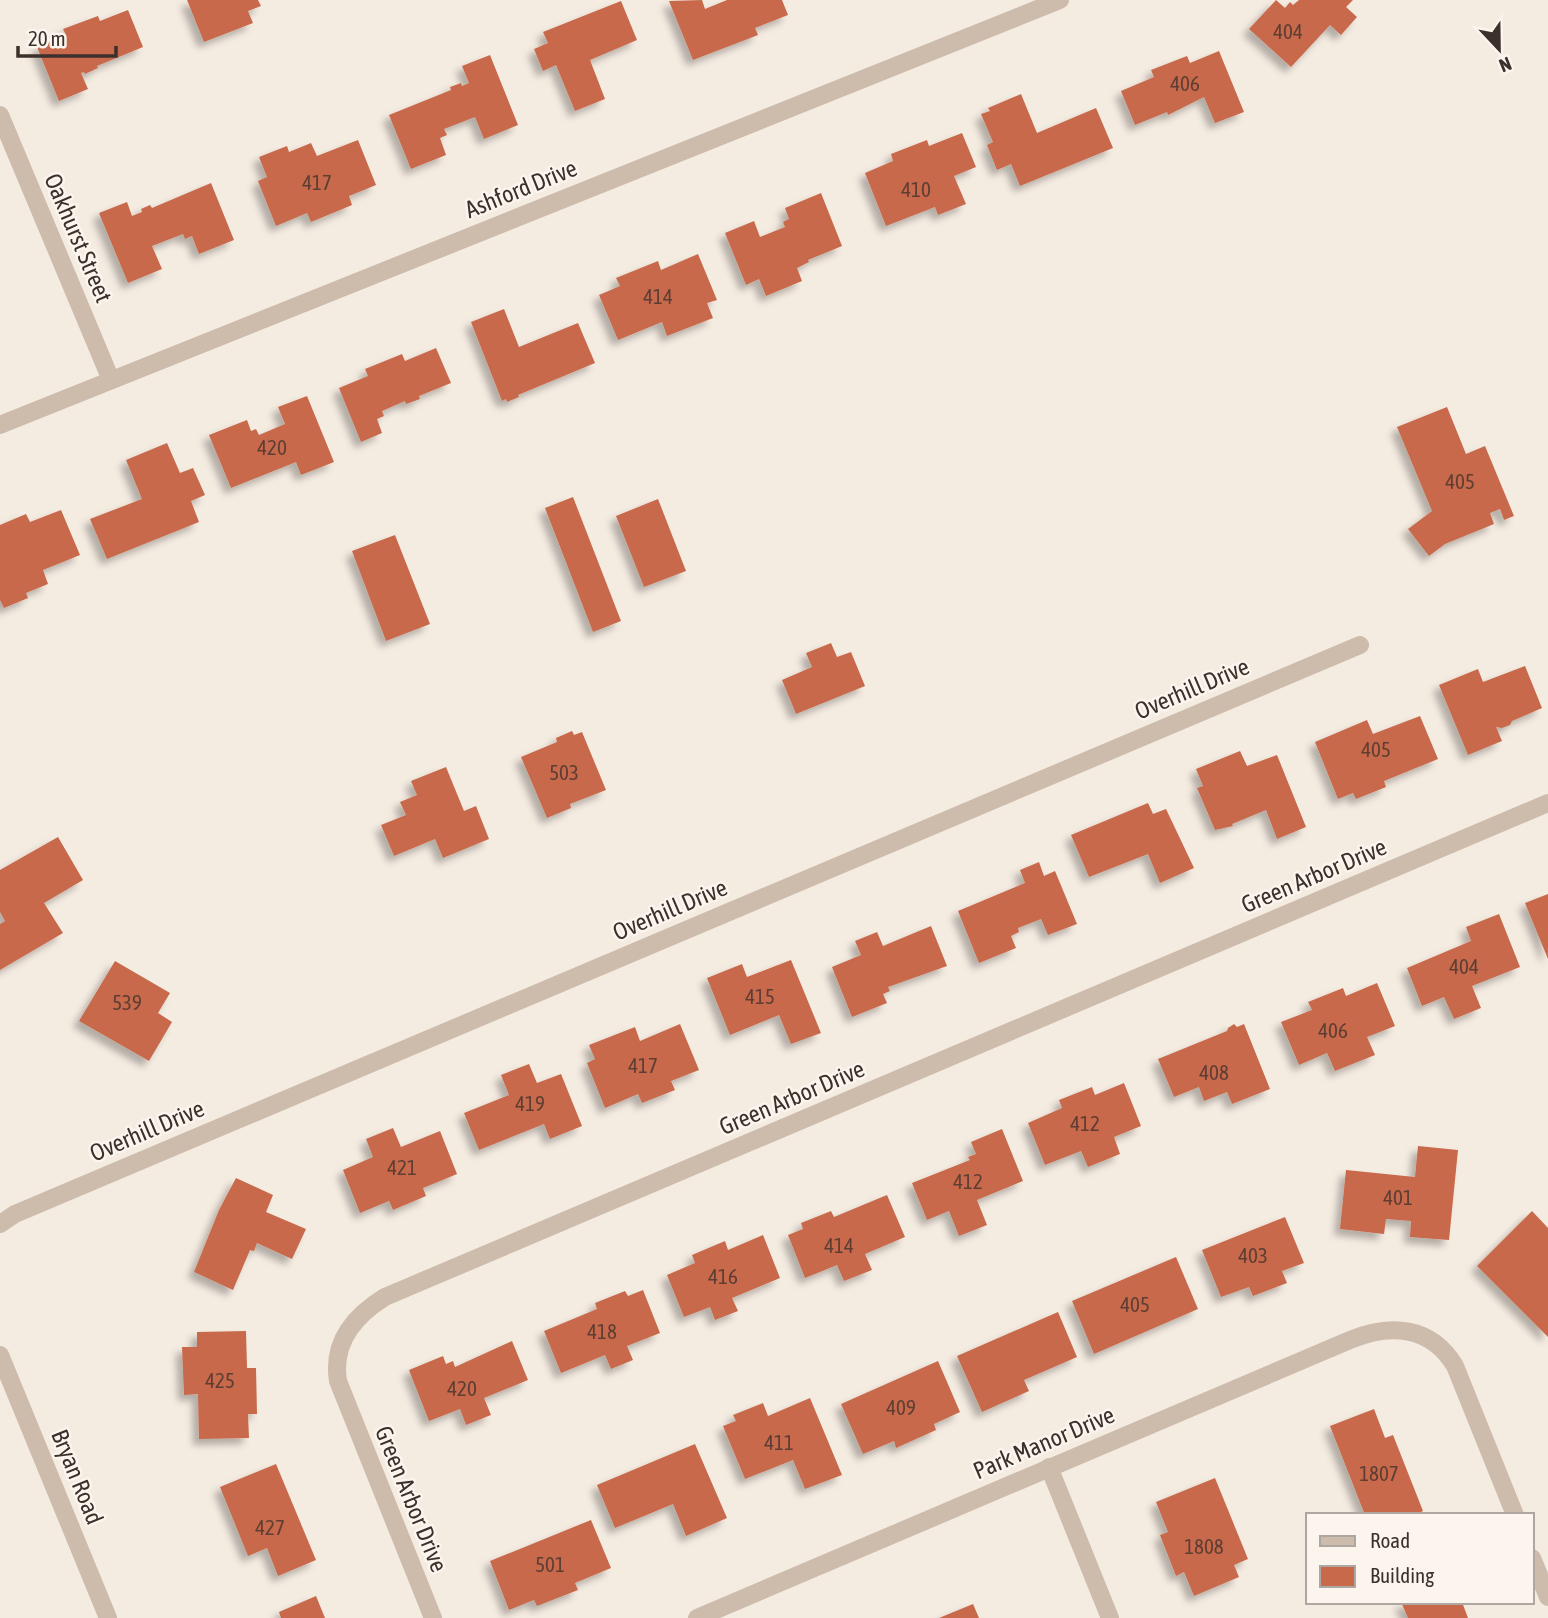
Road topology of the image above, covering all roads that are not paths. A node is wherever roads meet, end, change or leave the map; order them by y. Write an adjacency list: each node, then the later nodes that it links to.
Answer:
1 (1060, 0): 3 (street, Ashford Drive)
2 (0, 115): 3 (street, Oakhurst Street)
3 (111, 380): 4 (street, Ashford Drive)
4 (0, 425)
5 (1360, 645): 7 (street, Overhill Drive)
6 (1548, 803): 14 (street, Green Arbor Drive)
7 (0, 1224)
8 (0, 1355): 13 (street, Bryan Road)
9 (1049, 1467): 10 (street, Park Manor Drive); 15 (street, Park Manor Drive); 16 (street)
10 (1514, 1513)
11 (1534, 1563): 12 (street)
12 (1548, 1597)
13 (108, 1618)
14 (433, 1618)
15 (697, 1618)
16 (1110, 1618)

